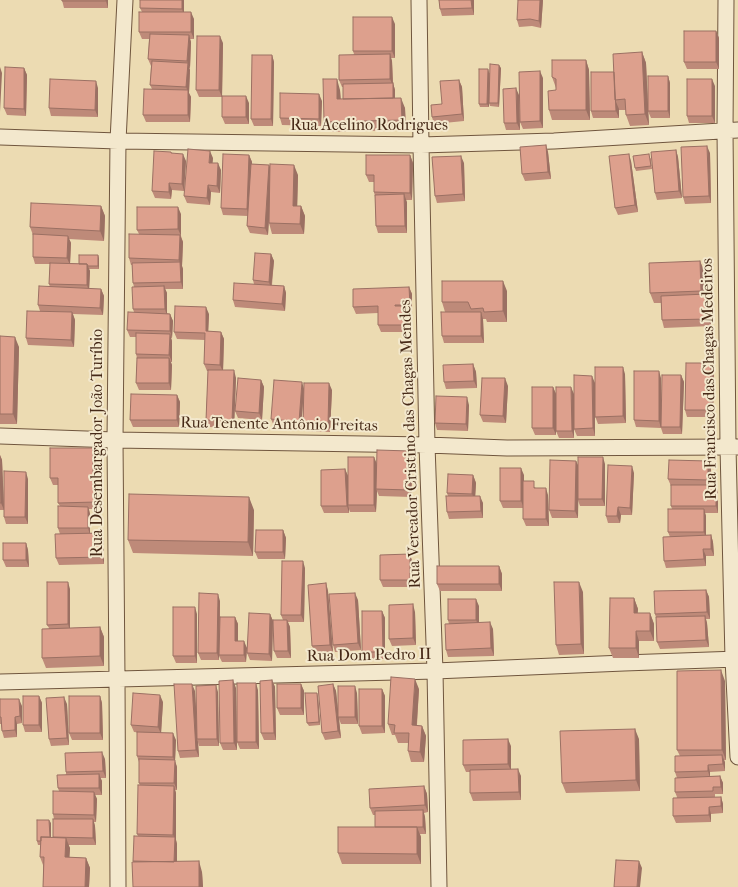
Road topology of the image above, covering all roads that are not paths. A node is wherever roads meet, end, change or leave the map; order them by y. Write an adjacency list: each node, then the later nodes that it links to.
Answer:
1 (125, 0): 6 (street, Rua Desembargador João Turíbio)
2 (419, 0): 7 (street, Rua Vereador Cristino das Chagas Mendes)
3 (726, 0): 4 (street, Rua Francisco das Chagas Medeiros)
4 (731, 130): 7 (street, Rua Acelino Rodrigues); 11 (street, Rua Francisco das Chagas Medeiros)
5 (0, 137): 6 (street, Rua Acelino Rodrigues)
6 (118, 141): 7 (street, Rua Acelino Rodrigues); 9 (street, Rua Desembargador João Turíbio)
7 (421, 145): 10 (street, Rua Vereador Cristino das Chagas Mendes)
8 (0, 436): 9 (street, Rua Tenente Antônio Freitas)
9 (115, 440): 10 (street, Rua Tenente Antônio Freitas); 14 (street, Rua Desembargador João Turíbio)
10 (428, 445): 11 (street, Rua Tenente Antônio Freitas); 13 (street, Rua Vereador Cristino das Chagas Mendes)
11 (733, 447): 12 (street, Rua Francisco das Chagas Medeiros)
12 (736, 659): 13 (street, Rua Dom Pedro II); 16 (street, Rua Francisco das Chagas Medeiros)
13 (435, 672): 14 (street, Rua Dom Pedro II); 18 (street, Rua Vereador Cristino das Chagas Mendes)
14 (117, 680): 15 (street, Rua Dom Pedro II); 17 (street, Rua Desembargador João Turíbio)
15 (0, 682)
16 (738, 757)
17 (118, 887)
18 (439, 887)

